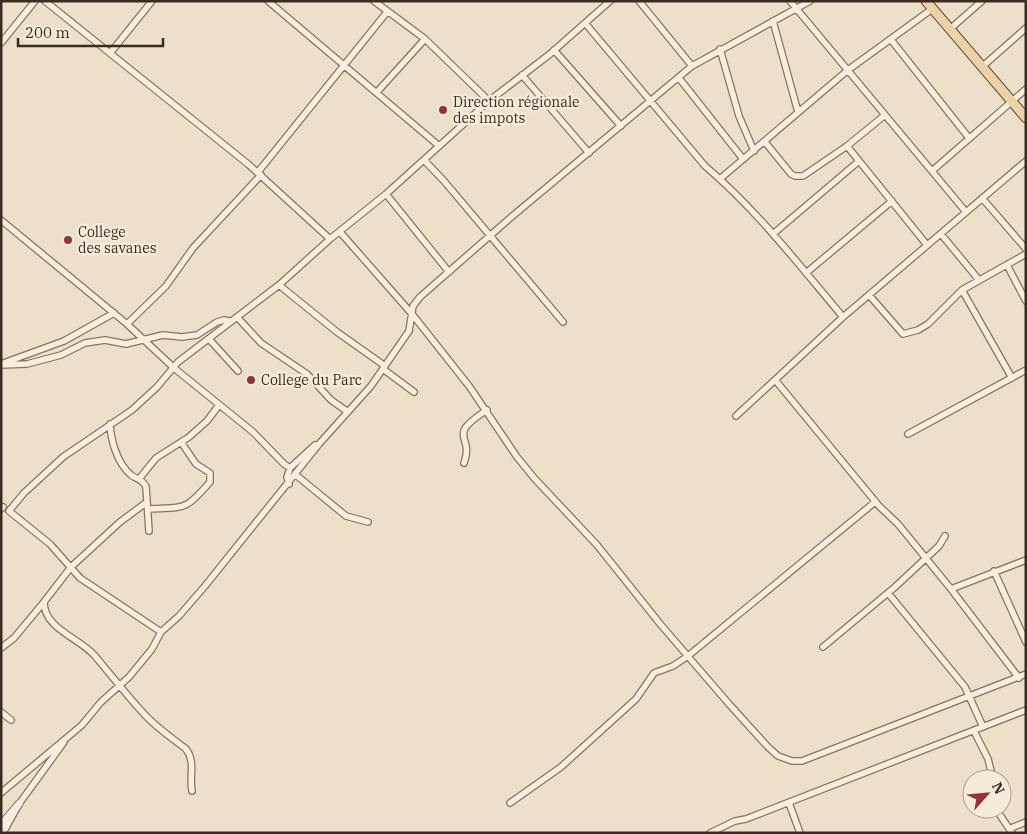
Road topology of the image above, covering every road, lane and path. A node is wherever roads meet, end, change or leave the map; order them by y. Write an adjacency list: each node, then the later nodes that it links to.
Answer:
1 (35, 1): 21 (street)
2 (46, 1): 24 (street)
3 (152, 1): 24 (street)
4 (268, 1): 25 (street)
5 (374, 1): 14 (street)
6 (610, 1): 16 (street)
7 (639, 1): 26 (street)
8 (790, 1): 12 (street)
9 (810, 1): 12 (street)
10 (926, 1): 13 (main road)
11 (982, 1): 18 (street)
12 (797, 9): 15 (street); 28 (street)
13 (932, 9): 18 (main road); 20 (street)
14 (387, 12): 19 (street); 25 (street)
15 (773, 22): 22 (street); 36 (street)
16 (585, 23): 23 (street); 35 (street)
17 (1026, 28): 27 (street)
18 (950, 29): 27 (main road)
19 (424, 39): 32 (street); 33 (street)
20 (892, 41): 28 (street); 40 (street)
21 (1, 43)
22 (720, 49): 26 (street); 44 (street)
23 (554, 50): 29 (street); 39 (street)
24 (111, 52): 51 (street)
25 (344, 66): 32 (street); 51 (street)
26 (692, 66): 30 (street)
27 (983, 66): 34 (main road)
28 (848, 70): 36 (street); 37 (street)
29 (522, 75): 33 (street); 45 (street)
30 (679, 78): 35 (street); 46 (street)
31 (1026, 90): 34 (street)
32 (377, 92): 42 (street)
33 (489, 101): 42 (street)
34 (1012, 101): 38 (main road); 40 (street)
35 (650, 102): 39 (street); 52 (street)
36 (798, 112): 41 (street)
37 (884, 115): 43 (street); 50 (street)
38 (1026, 118)
39 (621, 126): 45 (street)
40 (969, 138): 50 (street)
41 (765, 142): 43 (street); 44 (street)
42 (438, 145): 47 (street)
43 (847, 146): 48 (street)
44 (754, 152): 46 (street)
45 (589, 153): 61 (street)
46 (743, 159): 52 (street)
47 (424, 160): 53 (street); 61 (street)
48 (859, 161): 55 (street); 59 (street)
49 (1026, 161): 54 (street)
50 (932, 171): 56 (street)
51 (259, 174): 62 (street); 80 (street)
52 (721, 178): 59 (street)
53 (386, 194): 58 (street); 67 (street)
54 (982, 198): 56 (street); 64 (street)
55 (892, 201): 63 (street); 68 (street)
56 (966, 212): 60 (street)
57 (1, 220): 74 (street)
58 (340, 232): 62 (street); 75 (street)
59 (773, 234): 68 (street)
60 (941, 234): 63 (street); 69 (street)
61 (491, 236): 67 (street); 79 (street)
62 (330, 239): 70 (street)
63 (927, 245): 72 (street)
64 (1026, 249)
65 (1026, 254): 66 (street)
66 (1007, 265): 69 (street); 73 (street)
67 (449, 272): 75 (street)
68 (806, 274): 77 (street)
69 (979, 280): 71 (street)
70 (279, 285): 76 (street); 85 (street)
71 (962, 290): 72 (street); 88 (street)
72 (869, 295): 77 (street)
73 (1026, 301)
74 (114, 313): 80 (street); 83 (street)
75 (412, 314): 85 (street); 92 (street)
76 (237, 317): 78 (street); 93 (street)
77 (843, 317): 89 (street)
78 (230, 321): 81 (street); 82 (street)
79 (563, 322)
80 (127, 324): 82 (street)
81 (209, 338): 84 (street); 87 (street)
82 (144, 340): 83 (street); 84 (street)
83 (1, 365)
84 (174, 368): 91 (street); 95 (street)
85 (384, 368): 90 (street); 93 (street)
86 (1026, 370): 88 (street)
87 (238, 371)
88 (1012, 378): 96 (street)
89 (776, 381): 94 (street); 105 (street)
90 (414, 392)
91 (219, 405): 97 (street); 100 (street)
92 (487, 410): 99 (street); 121 (street)
93 (348, 412): 98 (street)
94 (736, 416)
95 (110, 424): 102 (street); 112 (street)
96 (908, 434)
97 (181, 442): 102 (street); 106 (street)
98 (319, 444): 100 (street); 101 (street)
99 (464, 463)
100 (290, 468): 103 (street)
101 (296, 475): 103 (street); 107 (street)
102 (140, 479): 104 (street)
103 (288, 484): 117 (street)
104 (147, 502): 106 (street); 112 (street)
105 (875, 502): 110 (street); 121 (street)
106 (148, 509): 108 (street)
107 (368, 522)
108 (149, 531)
109 (945, 536): 110 (street)
110 (926, 559): 114 (street); 115 (street)
111 (1026, 560): 113 (street)
112 (71, 567): 116 (street); 117 (street)
113 (994, 571): 114 (street); 118 (street)
114 (952, 589): 123 (street)
115 (888, 593): 119 (street); 125 (street)
116 (44, 602): 120 (street); 124 (street)
117 (161, 632): 124 (street)
118 (1025, 638)
119 (822, 647)
120 (1, 648)
121 (688, 656): 125 (street); 135 (street)
122 (1026, 674): 123 (street)
123 (1019, 678): 125 (street)
124 (118, 685): 131 (street); 133 (street)
125 (970, 696): 129 (street)
126 (1026, 710): 129 (street)
127 (1, 712): 128 (street)
128 (11, 720)
129 (983, 727): 130 (street)
130 (974, 731): 132 (street); 136 (street)
131 (67, 738): 134 (street); 137 (street)
132 (990, 769)
133 (192, 791)
134 (1, 793)
135 (510, 803)
136 (789, 803): 143 (street); 144 (street)
137 (19, 804): 140 (street); 142 (street)
138 (1004, 819): 141 (street)
139 (1026, 822): 141 (street)
140 (1, 825)
141 (1012, 830)
142 (3, 833)
143 (710, 833)
144 (800, 833)

